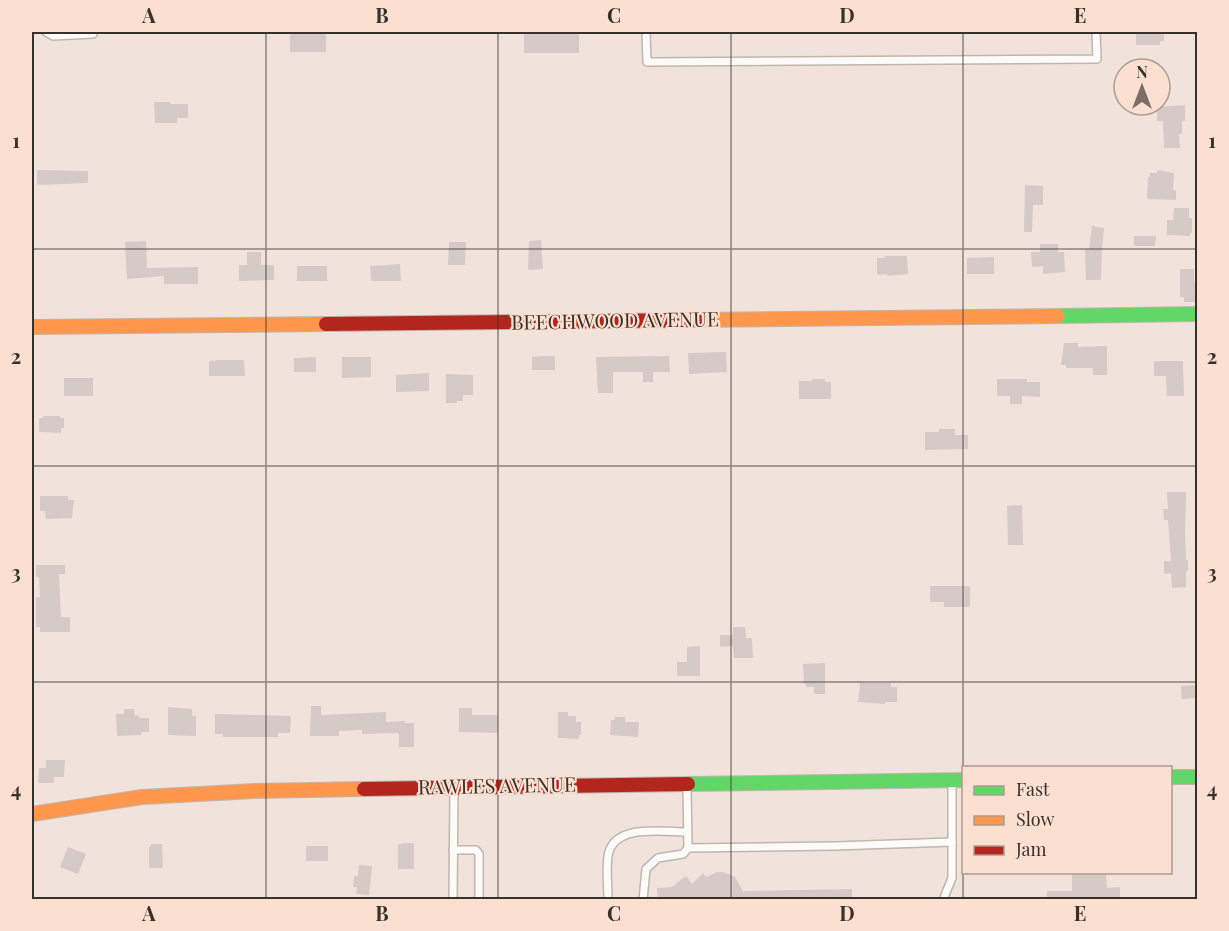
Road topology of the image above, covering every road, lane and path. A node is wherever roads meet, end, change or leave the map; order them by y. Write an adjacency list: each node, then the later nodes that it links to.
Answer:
1 (46, 32): 4 (lane)
2 (646, 32): 3 (lane)
3 (1096, 32)
4 (93, 34)
5 (1197, 314): 6 (street, BEECHWOOD AVENUE)
6 (32, 327)
7 (1172, 777): 8 (street)
8 (1197, 777)
9 (958, 780): 10 (street, RAWLES AVENUE); 14 (lane)
10 (687, 784): 11 (street, RAWLES AVENUE); 13 (lane)
11 (454, 787): 12 (street, RAWLES AVENUE); 16 (lane)
12 (32, 814)
13 (687, 832): 15 (lane); 19 (lane)
14 (952, 842): 15 (lane); 21 (lane)
15 (688, 848): 20 (lane)
16 (453, 850): 17 (lane); 18 (lane)
17 (453, 900)
18 (479, 900)
19 (608, 900)
20 (644, 900)
21 (943, 900)

